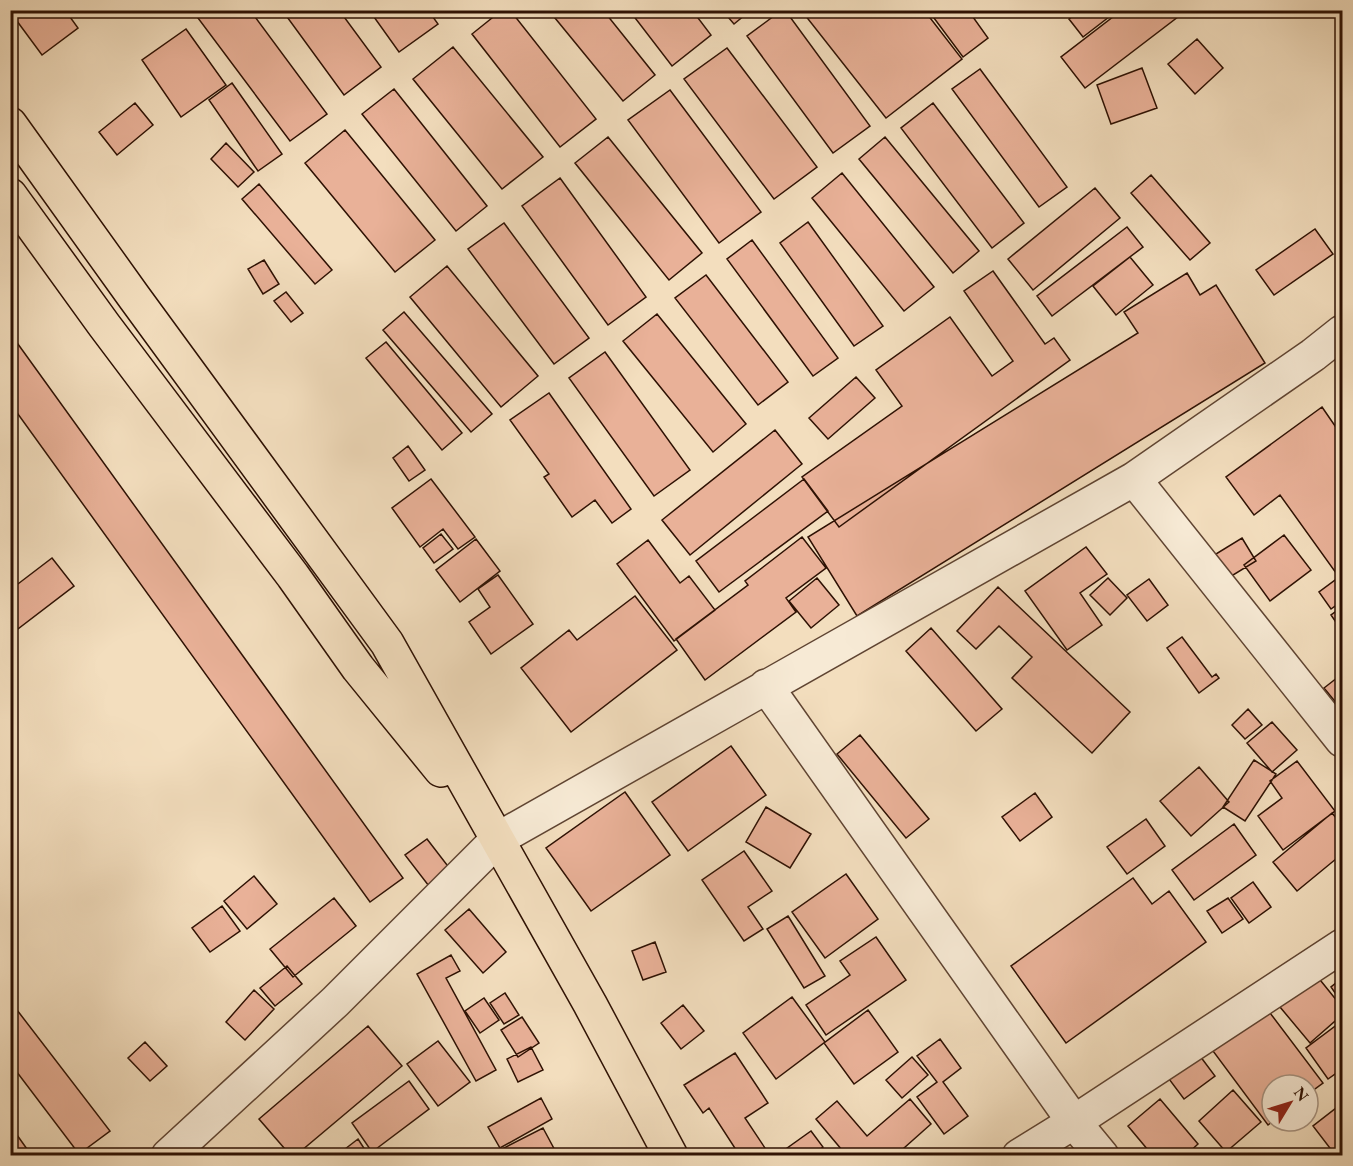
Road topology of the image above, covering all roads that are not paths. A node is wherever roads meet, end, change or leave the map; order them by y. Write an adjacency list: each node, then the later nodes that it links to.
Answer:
1 (10, 124): 7 (main road)
2 (10, 195): 7 (main road)
3 (1342, 332): 4 (street)
4 (1134, 479): 5 (street); 6 (street)
5 (766, 686): 7 (street); 9 (street)
6 (1342, 740)
7 (498, 839): 10 (street); 11 (main road)
8 (1342, 946): 9 (street)
9 (1074, 1122): 12 (street); 13 (street)
10 (168, 1155)
11 (671, 1155)
12 (1019, 1155)
13 (1102, 1155)

